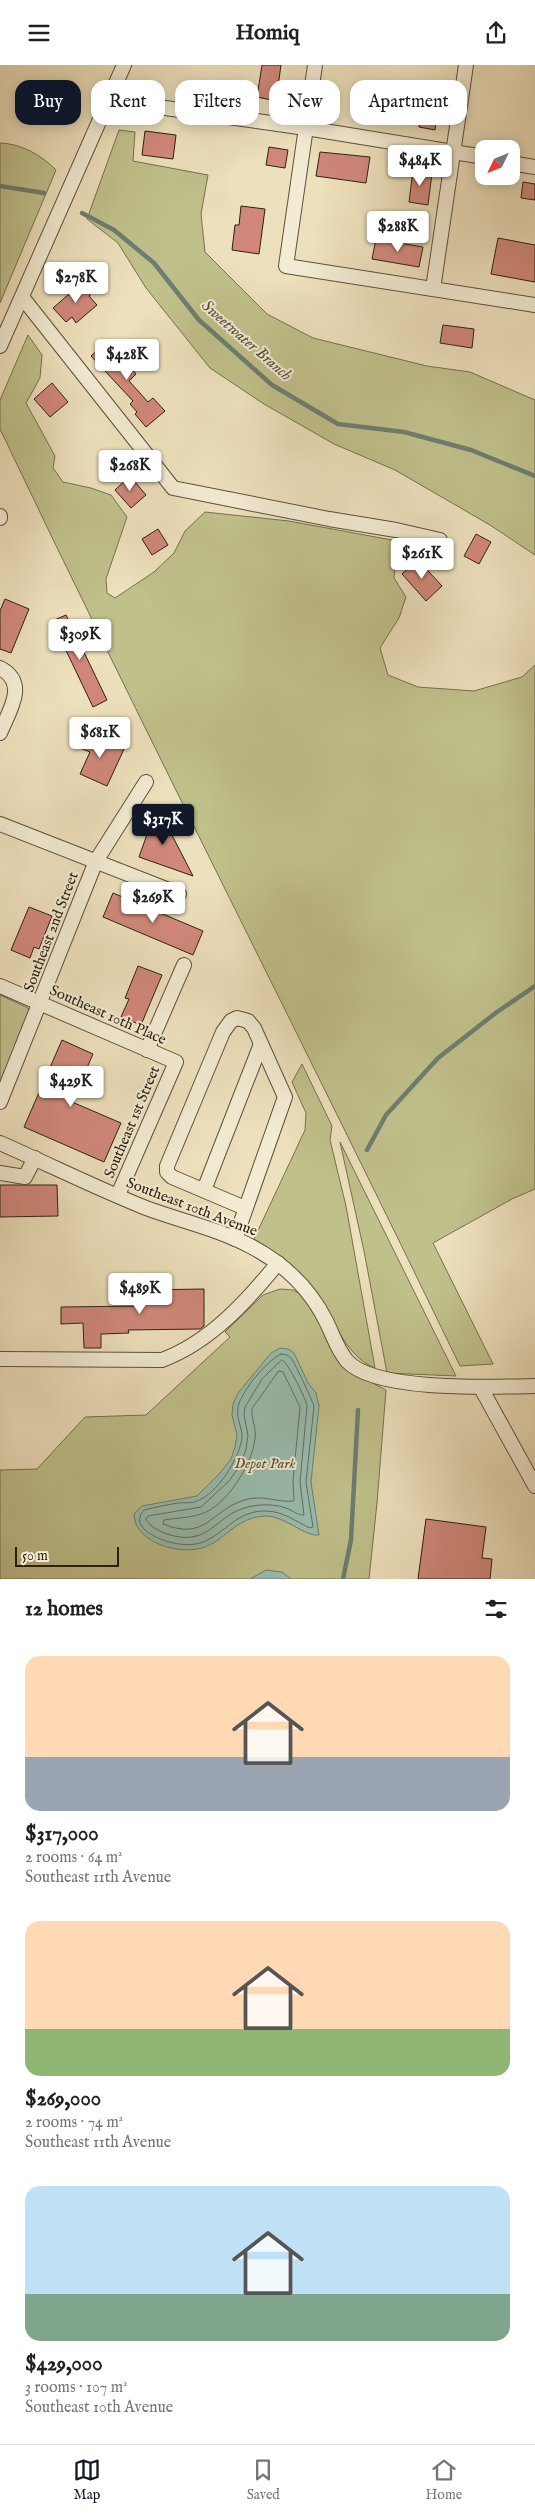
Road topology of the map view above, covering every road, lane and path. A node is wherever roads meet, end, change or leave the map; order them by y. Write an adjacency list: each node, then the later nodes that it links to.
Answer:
1 (124, 65): 4 (street)
2 (315, 65): 7 (street)
3 (466, 65): 8 (street)
4 (117, 80)
5 (165, 108): 7 (street)
6 (97, 125): 13 (street)
7 (306, 128): 8 (street); 12 (street)
8 (452, 151): 9 (street); 12 (street)
9 (475, 155)
10 (520, 164): 11 (street)
11 (535, 167)
12 (433, 289): 14 (street)
13 (22, 297): 15 (street); 16 (street)
14 (535, 305)
15 (0, 346)
16 (440, 540)
17 (0, 668): 18 (street)
18 (0, 733)
19 (146, 782): 21 (street, Southeast 2nd Street)
20 (0, 824): 21 (street)
21 (96, 861): 22 (street); 25 (street, Southeast 2nd Street)
22 (179, 894)
23 (184, 965): 27 (street)
24 (0, 986): 25 (street, Southeast 10th Place)
25 (40, 1003): 27 (street, Southeast 10th Place); 29 (street, Southeast 2nd Street)
26 (261, 1044): 33 (street); 33 (street); 35 (street)
27 (148, 1050): 28 (street, Southeast 10th Place)
28 (176, 1062): 34 (street, Southeast 1st Street)
29 (0, 1102)
30 (0, 1143): 31 (street, Southeast 10th Avenue)
31 (35, 1159): 32 (street); 34 (street, Southeast 10th Avenue)
32 (0, 1173)
33 (204, 1190): 35 (street)
34 (118, 1195): 36 (street, Southeast 10th Avenue)
35 (245, 1208): 36 (street)
36 (235, 1239): 37 (street, Southeast 10th Avenue)
37 (278, 1263): 38 (street); 40 (street, Southeast 10th Avenue)
38 (0, 1359)
39 (535, 1386): 40 (street, Southeast 10th Avenue)
40 (481, 1387): 41 (street)
41 (535, 1486)

